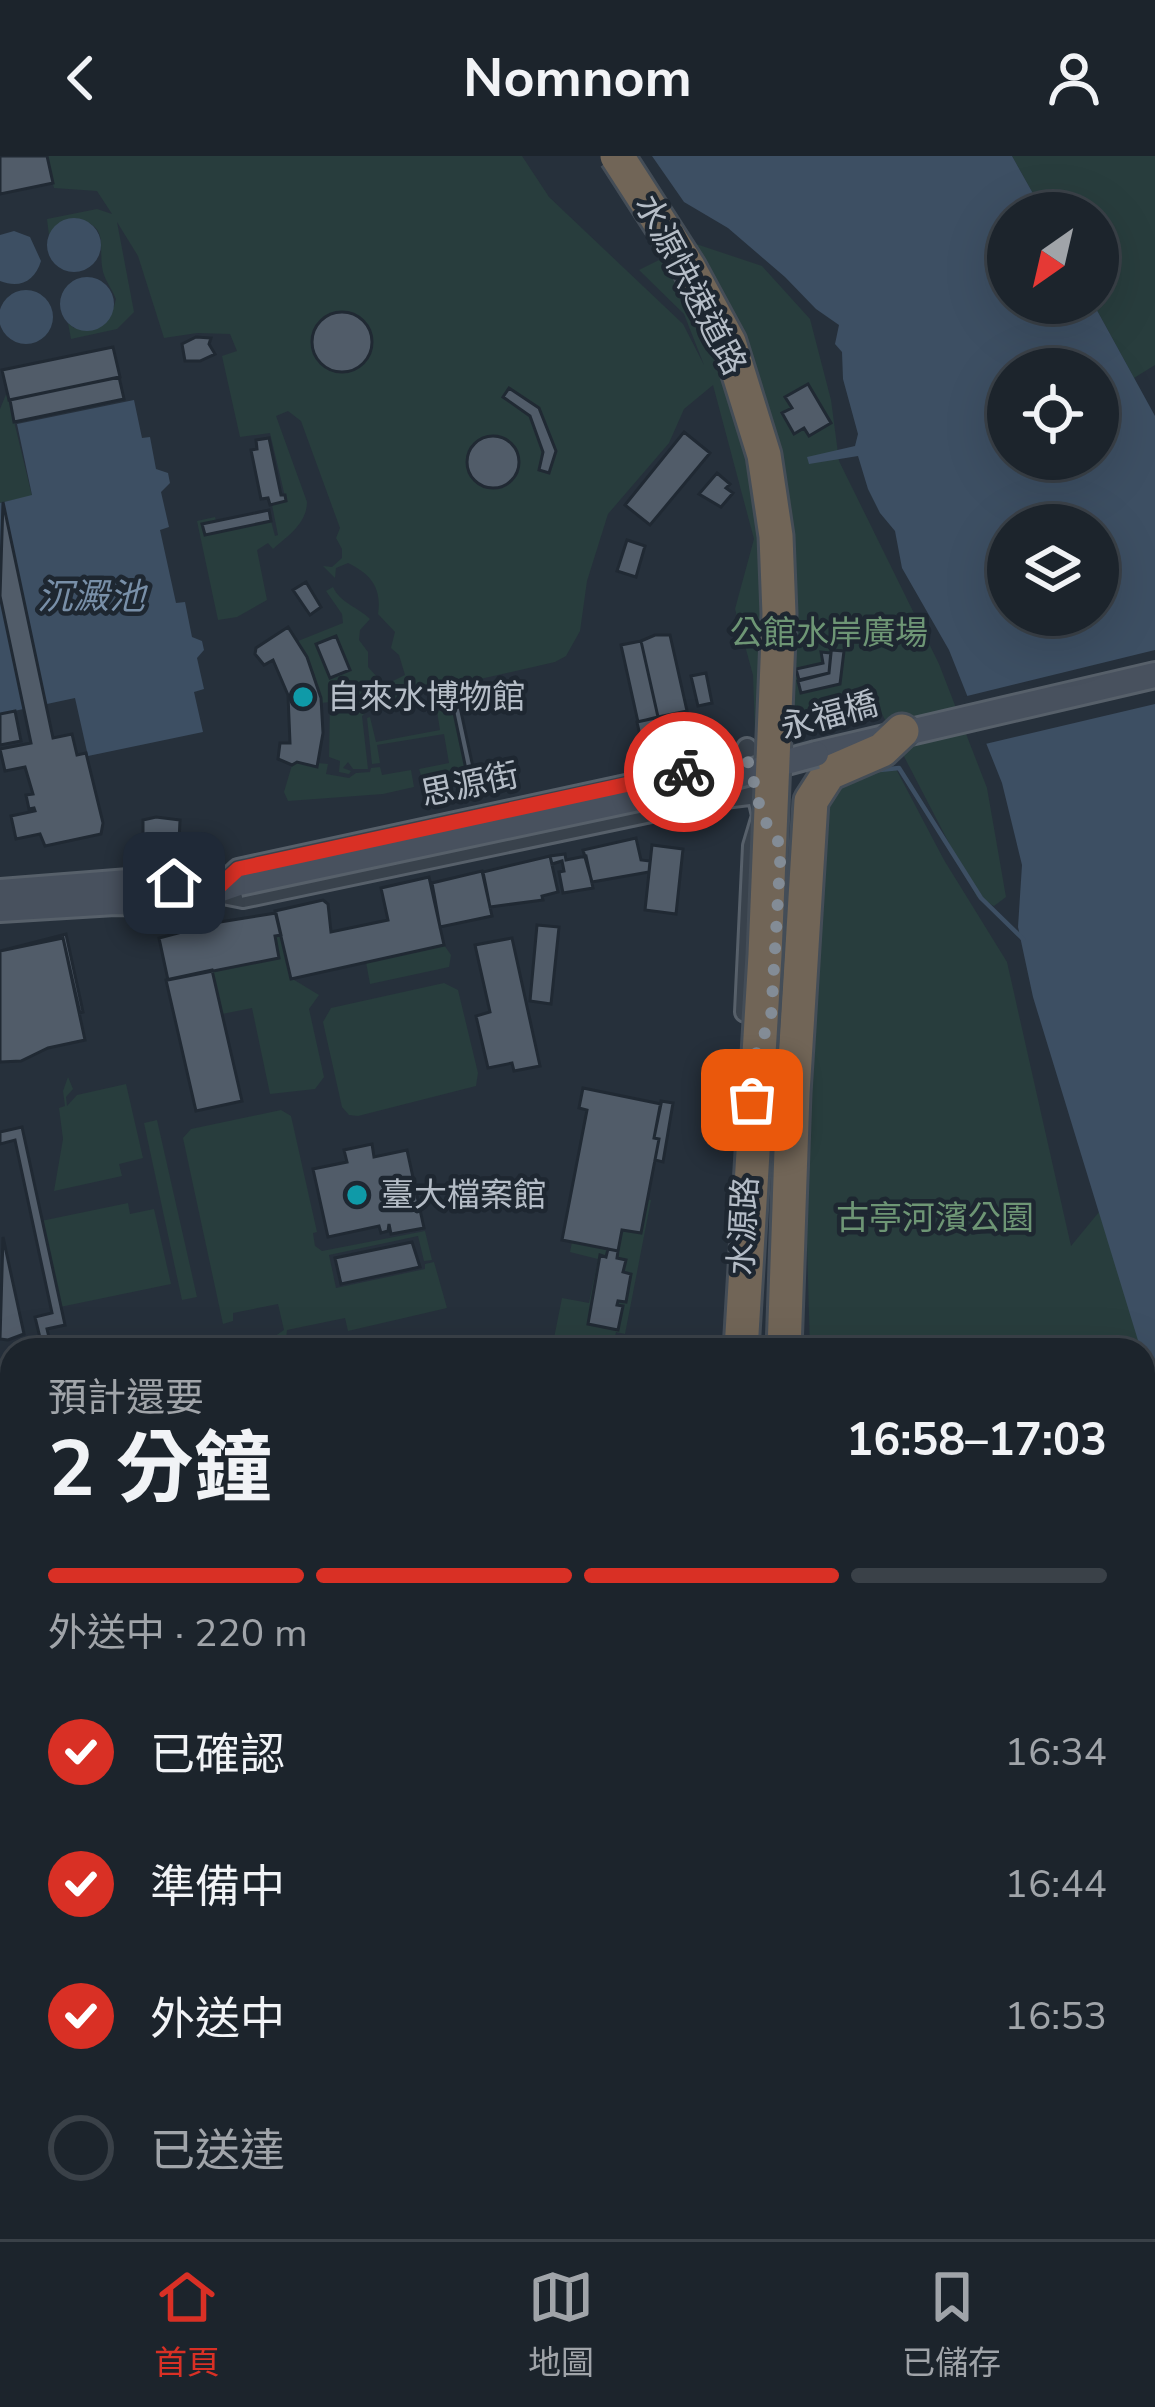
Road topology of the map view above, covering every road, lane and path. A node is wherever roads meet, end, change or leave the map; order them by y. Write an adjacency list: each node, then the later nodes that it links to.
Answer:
1 (617, 156): 14 (highway, 水源快速道路, bridge)
2 (640, 156): 16 (highway)
3 (1155, 675): 4 (street, 永福橋)
4 (902, 731): 5 (street, 永福橋); 17 (highway)
5 (816, 754): 9 (street, 永福橋, bridge); 13 (street, bridge)
6 (748, 755): 7 (street, 水源路); 11 (street, 思源街)
7 (758, 794): 8 (street, 水源路); 11 (street, 思源街)
8 (762, 816): 13 (street, 水源路); 13 (street)
9 (239, 883): 11 (street, 思源街)
10 (0, 892): 11 (street, 思源街)
11 (202, 892): 12 (street, 思源街)
12 (0, 909)
13 (757, 1048): 15 (street, 水源路)
14 (740, 1338)
15 (740, 1338)
16 (764, 1338)
17 (784, 1338)

